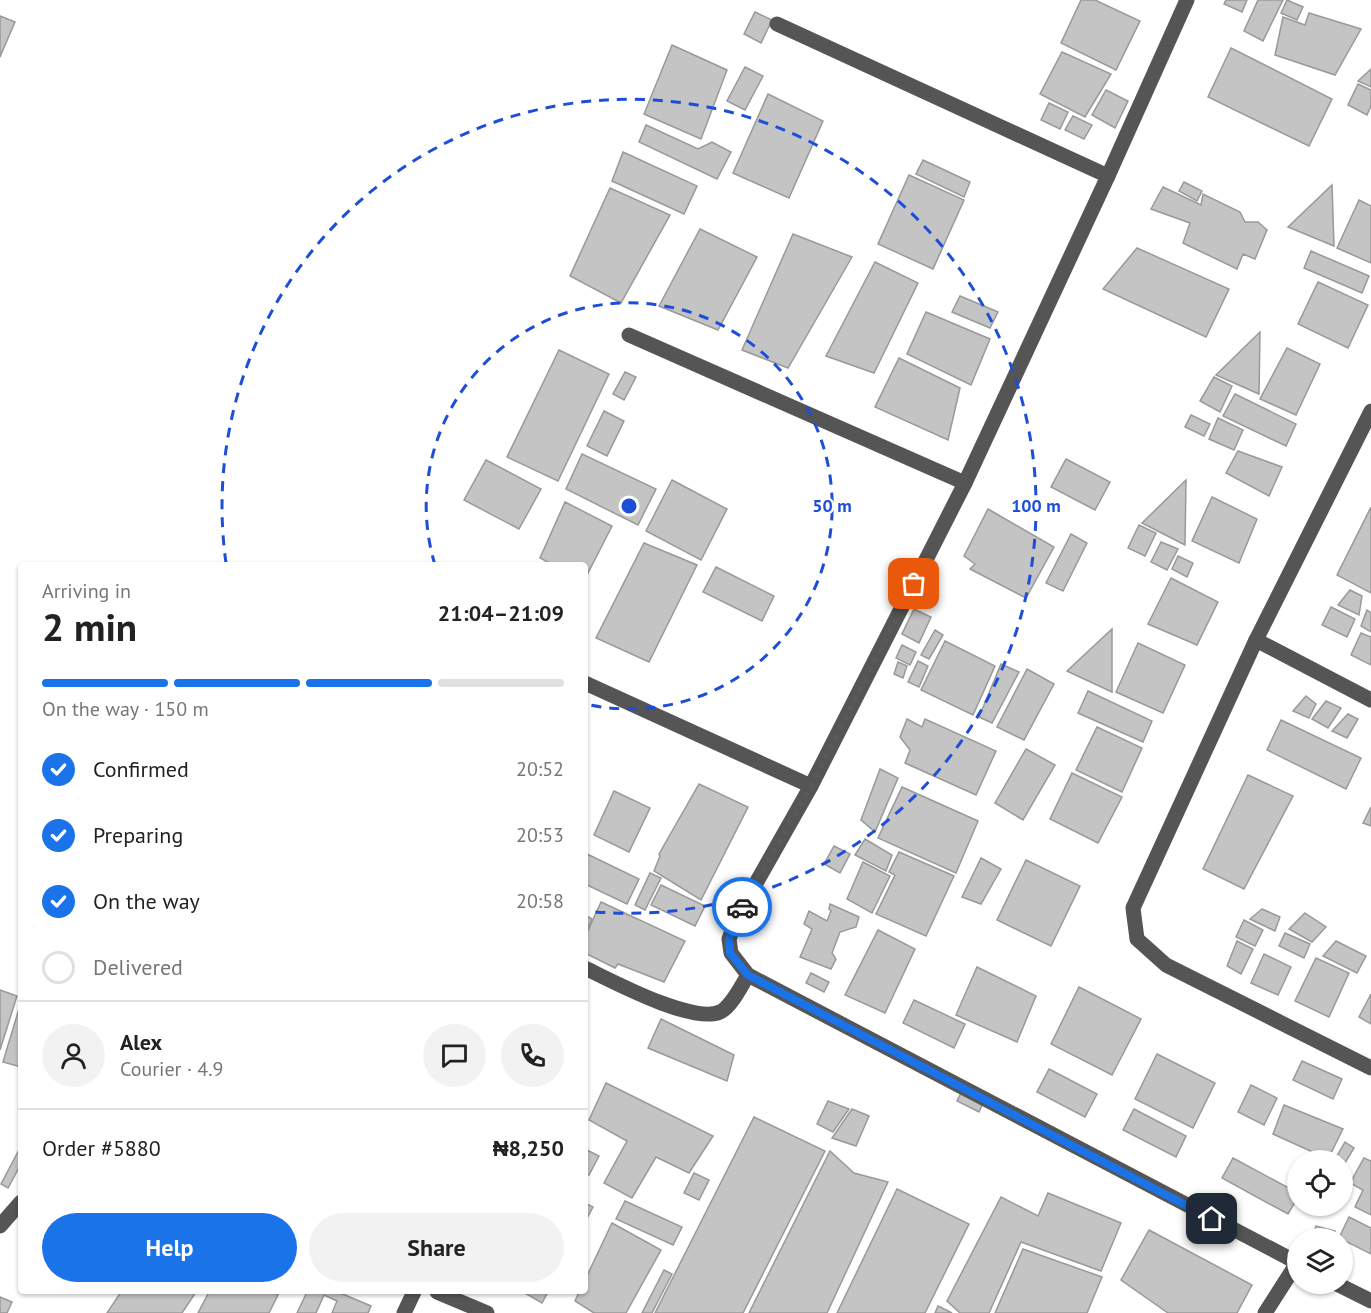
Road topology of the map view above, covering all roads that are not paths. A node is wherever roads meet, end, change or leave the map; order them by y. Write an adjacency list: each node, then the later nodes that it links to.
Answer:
1 (1187, 0): 3 (street)
2 (777, 24): 3 (street)
3 (1108, 176): 6 (street)
4 (629, 336): 6 (street)
5 (1371, 411): 7 (street)
6 (965, 483): 10 (street)
7 (1256, 640): 9 (street); 13 (street)
8 (588, 684): 10 (street)
9 (1371, 700)
10 (811, 786): 12 (street)
11 (588, 970): 12 (street)
12 (748, 975): 16 (street)
13 (1371, 1068)
14 (18, 1205): 15 (street)
15 (0, 1226)
16 (1287, 1258)
17 (1287, 1279): 24 (street)
18 (1353, 1292): 21 (street)
19 (413, 1294): 22 (street)
20 (441, 1294): 23 (street)
21 (1371, 1301)
22 (404, 1313)
23 (486, 1313)
24 (1265, 1313)

